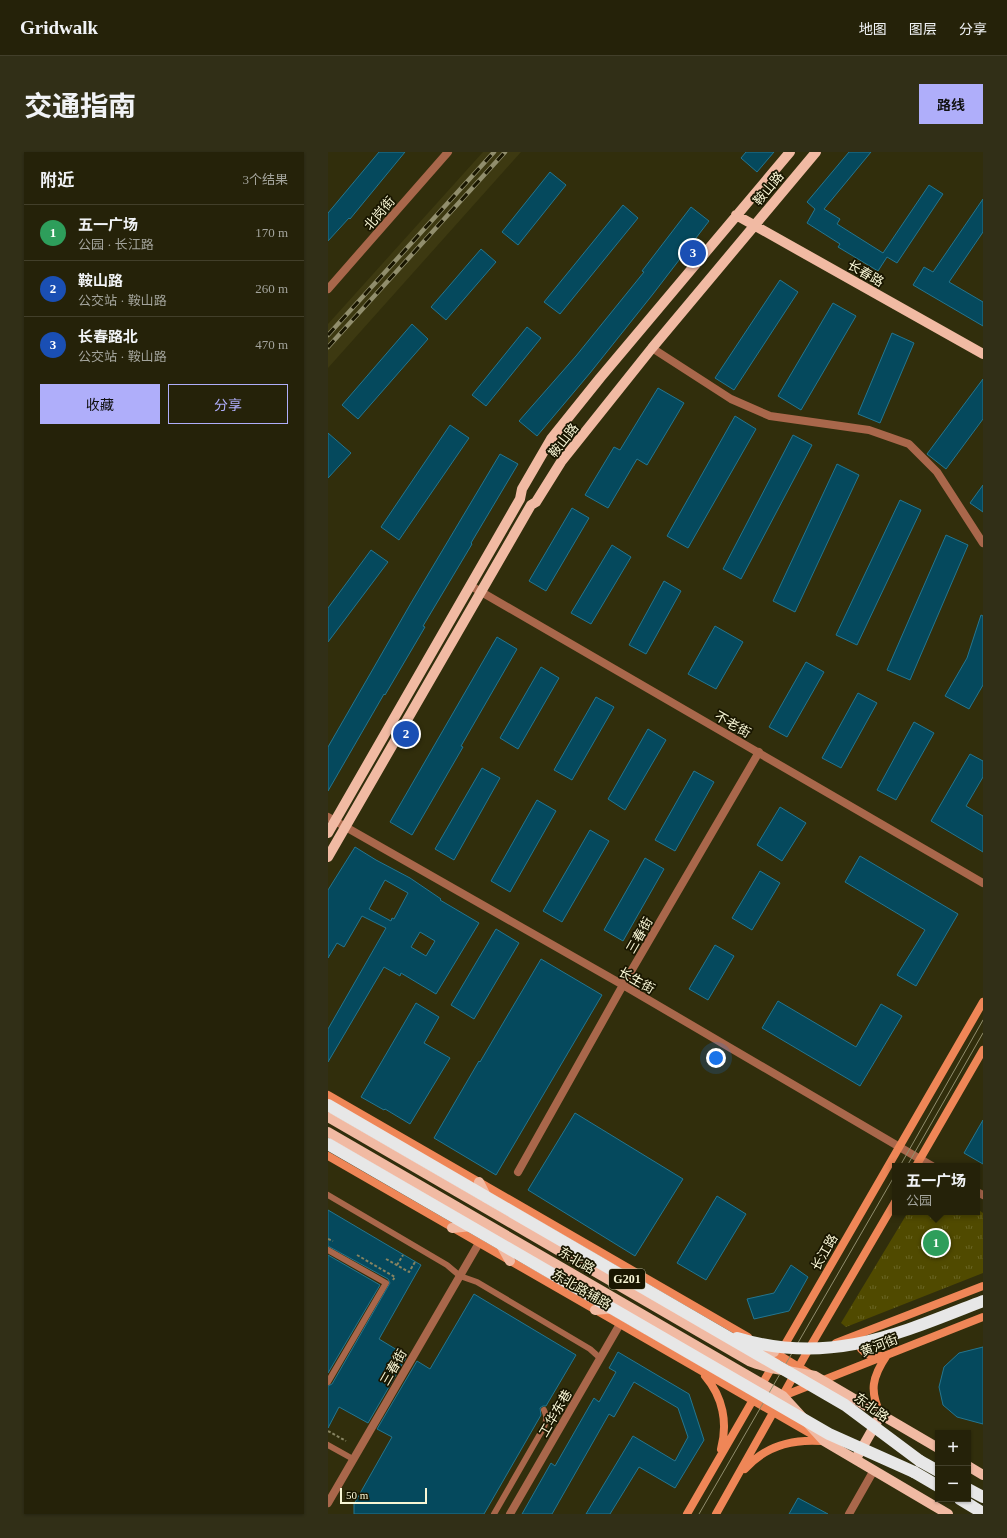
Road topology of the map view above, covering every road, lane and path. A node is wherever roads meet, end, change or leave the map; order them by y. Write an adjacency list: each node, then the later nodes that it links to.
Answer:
1 (448, 152): 6 (street, 北岗街)
2 (790, 152): 4 (main road, 鞍山路)
3 (816, 152): 5 (main road, 鞍山路)
4 (736, 215): 5 (main road, 长春路); 10 (main road, 鞍山路)
5 (755, 225): 7 (main road, 鞍山路); 8 (main road, 长春路)
6 (328, 289)
7 (652, 348): 9 (street); 11 (main road, 鞍山路)
8 (983, 354)
9 (983, 543)
10 (471, 586): 11 (street, 不老街); 13 (main road, 鞍山路)
11 (481, 592): 12 (street, 不老街); 14 (main road, 鞍山路)
12 (759, 752): 17 (street, 不老街); 18 (street, 三春街)
13 (332, 818): 14 (street, 长生街); 15 (main road, 鞍山路)
14 (346, 826): 16 (main road, 鞍山路); 18 (street, 长生街)
15 (328, 833)
16 (328, 857)
17 (983, 883)
18 (623, 985): 26 (street, 长生街); 29 (street, 三春街)
19 (983, 1002): 26 (main road, 长江路)
20 (983, 1050): 28 (main road)
21 (328, 1095): 30 (main road)
22 (328, 1106): 53 (highway, 东北路 / G201, bridge)
23 (328, 1117): 32 (main road, 东北路)
24 (328, 1132): 35 (main road, 东北路)
25 (328, 1144): 84 (highway, 东北路 / G201, bridge)
26 (899, 1146): 28 (street, 长生街); 54 (main road, 长江路)
27 (328, 1156): 37 (main road, 东北路辅路)
28 (918, 1162)
29 (518, 1172)
30 (479, 1182): 34 (main road); 54 (main road)
31 (328, 1195): 45 (lane)
32 (482, 1206): 34 (main road, 东北路); 35 (main road)
33 (892, 1207): 55 (main road)
34 (496, 1214): 57 (main road, 东北路)
35 (476, 1217): 36 (main road, 东北路)
36 (491, 1226): 37 (main road); 42 (main road); 48 (main road, 东北路)
37 (452, 1228): 38 (main road, 东北路辅路)
38 (479, 1243): 42 (main road, 东北路辅路); 45 (street, 三春街)
39 (328, 1250): 64 (lane)
40 (403, 1255): 44 (path)
41 (386, 1259): 44 (path)
42 (510, 1261): 49 (main road, 东北路辅路)
43 (415, 1262): 44 (path)
44 (397, 1265)
45 (460, 1276): 58 (lane); 77 (street, 三春街)
46 (983, 1286): 52 (main road, 黄河街)
47 (983, 1301): 53 (highway, bridge)
48 (631, 1307): 49 (main road); 65 (main road, 东北路)
49 (595, 1310): 51 (main road, 东北路辅路)
50 (983, 1317): 56 (main road, 黄河街)
51 (620, 1324): 58 (street, 工华东巷); 61 (main road, 东北路辅路)
52 (876, 1327): 55 (main road, 黄河街); 56 (main road)
53 (720, 1333): 80 (highway, 东北路 / G201, bridge)
54 (776, 1354): 57 (main road); 59 (main road); 60 (main road, 长江路)
55 (806, 1354): 59 (main road, 黄河街); 62 (main road)
56 (888, 1355): 63 (main road, 黄河街); 70 (main road)
57 (743, 1357): 60 (main road, 东北路)
58 (600, 1358): 91 (street, 工华东巷)
59 (788, 1361): 62 (main road)
60 (771, 1368): 62 (main road, 东北路); 65 (main road, 长江路)
61 (701, 1370): 67 (main road, 东北路辅路); 76 (main road)
62 (797, 1370): 63 (main road, 东北路); 66 (main road)
63 (819, 1378): 66 (main road, 黄河街); 70 (main road, 东北路)
64 (328, 1382)
65 (762, 1383): 66 (main road, 东北路); 67 (main road, 长江路)
66 (783, 1396): 69 (main road); 73 (main road, 东北路)
67 (752, 1400): 69 (main road, 东北路辅路); 76 (main road, 长江路)
68 (544, 1410): 90 (lane)
69 (774, 1413): 73 (main road, 东北路辅路); 83 (main road)
70 (881, 1415): 75 (main road, 东北路); 78 (main road)
71 (328, 1431): 72 (path)
72 (346, 1441)
73 (824, 1441): 78 (main road, 东北路); 83 (main road)
74 (328, 1445): 77 (lane)
75 (935, 1446)
76 (719, 1458): 92 (main road, 长江路)
77 (353, 1459): 88 (street, 三春街)
78 (855, 1460): 81 (main road, 东北路)
79 (971, 1468): 82 (main road)
80 (935, 1469)
81 (874, 1470): 94 (street); 95 (main road, 东北路)
82 (983, 1475)
83 (737, 1479): 93 (main road)
84 (935, 1484)
85 (971, 1491): 86 (highway)
86 (983, 1497)
87 (965, 1502): 89 (highway)
88 (328, 1503)
89 (983, 1513)
90 (494, 1514)
91 (510, 1514)
92 (687, 1514)
93 (716, 1514)
94 (849, 1514)
95 (948, 1514)

